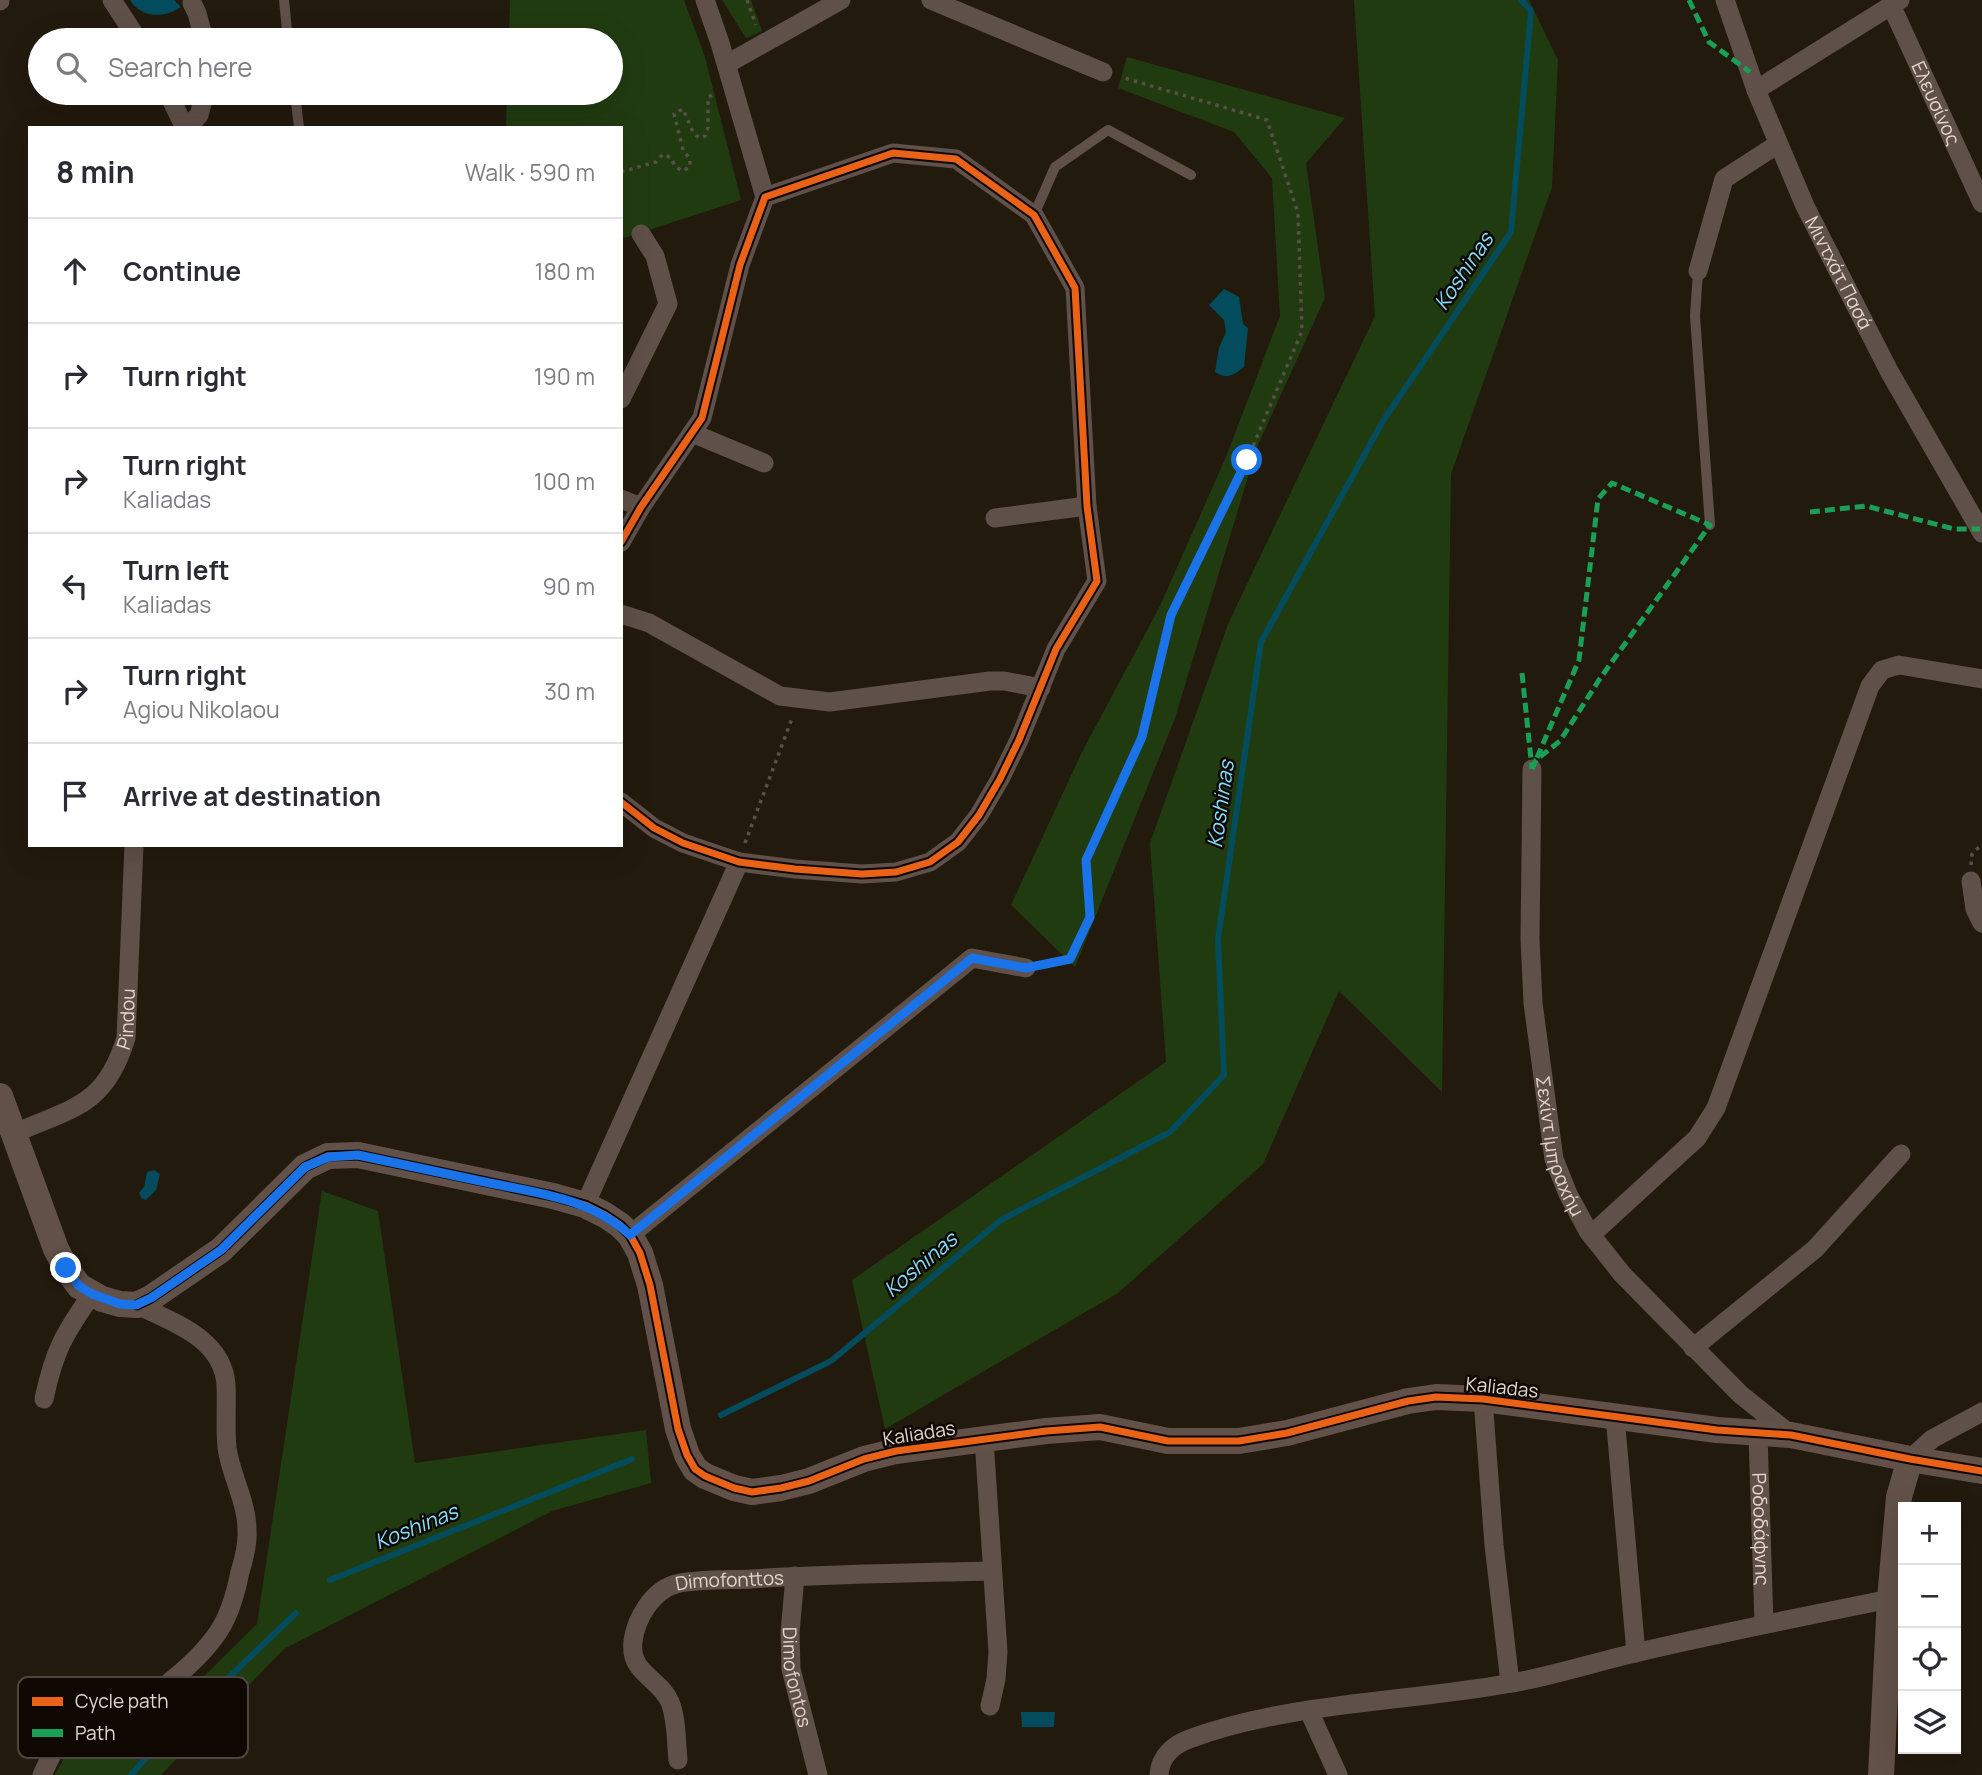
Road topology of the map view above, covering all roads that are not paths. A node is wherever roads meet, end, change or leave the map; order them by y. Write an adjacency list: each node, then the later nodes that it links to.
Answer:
1 (112, 0): 9 (street)
2 (284, 0): 11 (lane)
3 (705, 0): 12 (street)
4 (841, 0): 12 (street)
5 (931, 0): 13 (street)
6 (1725, 0): 14 (street, Μιντχάτ Πασά)
7 (192, 3): 10 (street)
8 (1895, 3): 14 (street); 24 (street, Ελευσίνος)
9 (130, 28)
10 (201, 28)
11 (287, 28)
12 (727, 64): 23 (street)
13 (1103, 72)
14 (1756, 90): 21 (street, Μιντχάτ Πασά)
15 (174, 105): 18 (street)
16 (201, 105): 19 (street)
17 (296, 105): 20 (lane)
18 (185, 126)
19 (188, 126)
20 (299, 126)
21 (1778, 144): 27 (street); 36 (street, Μιντχάτ Πασά)
22 (1191, 176): 25 (lane)
23 (765, 197): 25 (street); 29 (street)
24 (1982, 203)
25 (1034, 215): 32 (street)
26 (641, 234): 28 (street)
27 (1698, 271): 35 (lane)
28 (623, 396)
29 (692, 433): 30 (street); 33 (street)
30 (764, 463)
31 (623, 500): 33 (street)
32 (1087, 506): 34 (street); 40 (street)
33 (641, 507): 37 (street)
34 (995, 518)
35 (1710, 525)
36 (1982, 533)
37 (623, 538)
38 (623, 615): 40 (street)
39 (1982, 679): 53 (street)
40 (1041, 688): 44 (street)
41 (1532, 769): 53 (street, Σεχίντ Ιμπραχήμ)
42 (623, 804): 44 (street)
43 (134, 847): 49 (street, Pindou)
44 (739, 862): 51 (street)
45 (1970, 881): 46 (street)
46 (1982, 923)
47 (1026, 968): 52 (street)
48 (0, 1096): 49 (street)
49 (15, 1133): 54 (street)
50 (1901, 1154): 56 (street)
51 (585, 1205): 52 (street, Kaliadas); 55 (street, Kaliadas)
52 (630, 1235): 63 (street, Kaliadas)
53 (1591, 1235): 56 (street, Σεχίντ Ιμπραχήμ)
54 (92, 1294): 55 (street); 57 (street)
55 (136, 1305): 71 (street)
56 (1693, 1348): 62 (street, Σεχίντ Ιμπραχήμ)
57 (44, 1399)
58 (1483, 1399): 60 (street, Kaliadas); 63 (street, Kaliadas); 72 (street)
59 (1982, 1412): 64 (street)
60 (1615, 1416): 61 (street, Kaliadas); 70 (street)
61 (1758, 1435): 62 (street, Kaliadas); 69 (street, Ροδοδάφνης)
62 (1791, 1435): 64 (street, Kaliadas)
63 (984, 1439): 66 (street)
64 (1910, 1459): 65 (street, Kaliadas); 68 (street)
65 (1982, 1471)
66 (992, 1571): 67 (street, Dimofonttos); 73 (street)
67 (795, 1576): 76 (street, Dimofonttos); 78 (street, Dimofontos)
68 (1890, 1599): 69 (street); 81 (street)
69 (1764, 1624): 70 (street)
70 (1636, 1653): 72 (street)
71 (172, 1677)
72 (1510, 1683): 74 (street)
73 (990, 1706)
74 (1309, 1711): 79 (street); 80 (street)
75 (52, 1758): 77 (street)
76 (678, 1760)
77 (42, 1775)
78 (818, 1775)
79 (1158, 1775)
80 (1338, 1775)
81 (1881, 1775)

